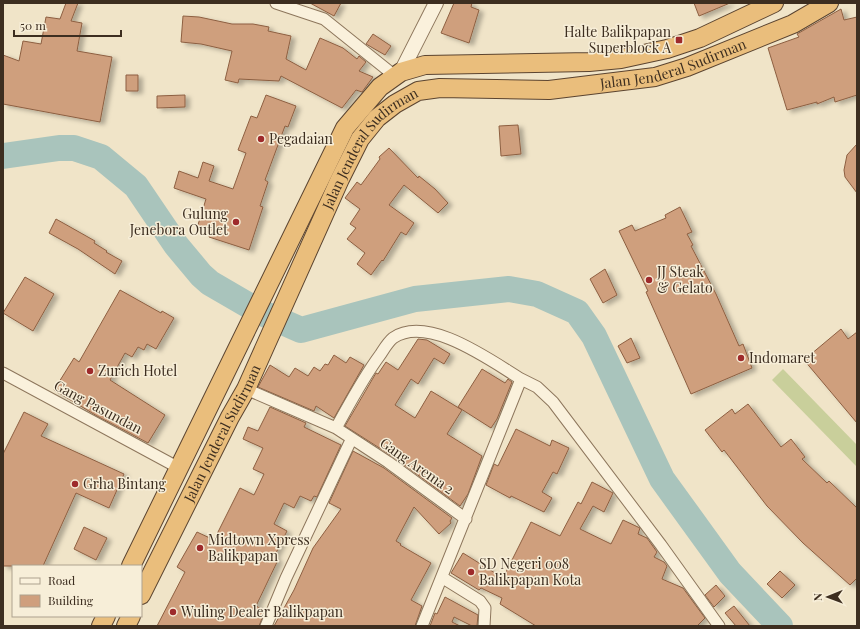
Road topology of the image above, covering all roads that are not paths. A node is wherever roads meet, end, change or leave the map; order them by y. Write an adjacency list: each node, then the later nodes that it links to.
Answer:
1 (276, 3): 5 (street)
2 (436, 3): 5 (street)
3 (774, 3): 5 (highway, Jalan Jenderal Sudirman)
4 (829, 3): 8 (highway, Jalan Jenderal Sudirman)
5 (398, 74): 11 (highway, Jalan Jenderal Sudirman)
6 (3, 373): 11 (street, Gang Pasundan)
7 (521, 379): 9 (street); 12 (street); 21 (street)
8 (246, 389): 9 (street, Gang Arema 2); 15 (highway, Jalan Jenderal Sudirman)
9 (336, 428): 10 (street, Gang Arema 2)
10 (351, 440): 12 (street, Gang Arema 2); 18 (street)
11 (179, 468): 13 (highway, Jalan Jenderal Sudirman)
12 (466, 519): 14 (street)
13 (131, 565)
14 (443, 578): 19 (street); 20 (street)
15 (142, 593)
16 (106, 617): 17 (highway)
17 (101, 626)
18 (266, 626)
19 (422, 626)
20 (484, 626)
21 (719, 626)

